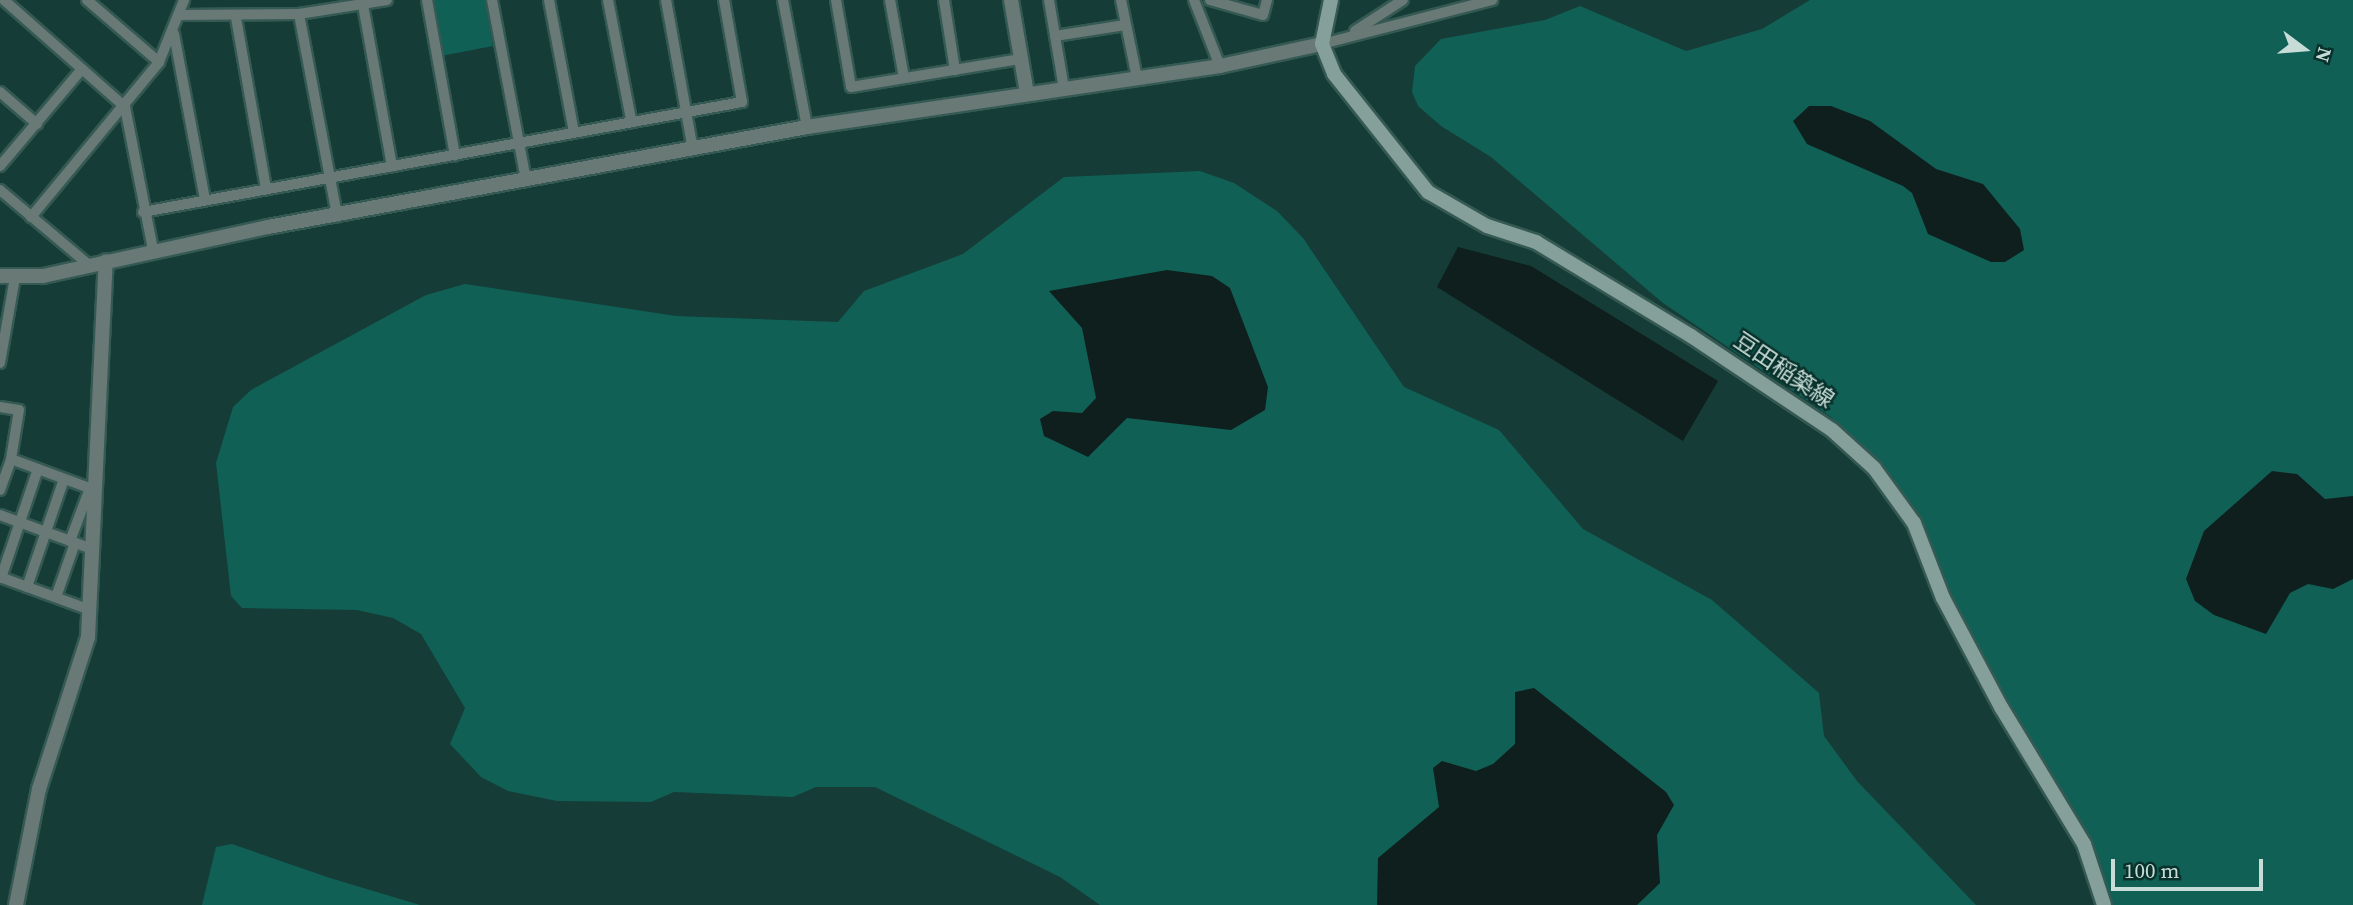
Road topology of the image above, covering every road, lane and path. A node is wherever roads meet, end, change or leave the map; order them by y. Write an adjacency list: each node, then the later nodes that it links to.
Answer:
1 (4, 0): 37 (street)
2 (87, 0): 35 (street)
3 (184, 0): 27 (street)
4 (387, 0): 25 (street)
5 (427, 0): 52 (street)
6 (492, 0): 50 (street)
7 (549, 0): 49 (street)
8 (608, 0): 46 (street)
9 (666, 0): 45 (street)
10 (724, 0): 45 (street)
11 (783, 0): 48 (street)
12 (836, 0): 39 (street)
13 (890, 0): 39 (street)
14 (944, 0): 38 (street)
15 (1011, 0): 34 (street)
16 (1049, 0): 31 (street)
17 (1121, 0): 29 (street)
18 (1210, 0): 19 (street)
19 (1267, 0)
20 (1331, 0): 33 (main road)
21 (1403, 0): 32 (street)
22 (1492, 0): 32 (street)
23 (1196, 1): 36 (street)
24 (330, 5): 25 (street); 26 (street)
25 (363, 5): 54 (street)
26 (299, 14): 28 (street); 55 (street)
27 (179, 15): 28 (street); 30 (street)
28 (236, 18): 57 (street)
29 (1125, 25): 31 (street); 40 (street)
30 (174, 34): 35 (street); 59 (street)
31 (1055, 36): 41 (street)
32 (1344, 37): 33 (street)
33 (1322, 44): 36 (street); 85 (main road, 豆田稲築線)
34 (1021, 60): 38 (street); 43 (street)
35 (159, 62): 44 (street)
36 (1220, 66): 40 (street)
37 (82, 69): 44 (street); 47 (street)
38 (955, 70): 39 (street)
39 (904, 78)
40 (1137, 78): 41 (street)
41 (1064, 89): 43 (street)
42 (0, 92): 47 (street)
43 (1027, 94): 48 (street)
44 (125, 107): 60 (street); 62 (street)
45 (686, 112): 46 (street); 51 (street)
46 (631, 120): 49 (street)
47 (37, 124): 53 (street)
48 (807, 127): 51 (street)
49 (574, 132): 50 (street)
50 (518, 143): 52 (street); 56 (street)
51 (693, 150): 56 (street)
52 (456, 155): 54 (street)
53 (0, 166)
54 (392, 166): 55 (street)
55 (330, 177): 57 (street); 61 (street)
56 (526, 180): 61 (street)
57 (266, 189): 59 (street)
58 (0, 190): 62 (street)
59 (205, 200): 60 (street)
60 (143, 212): 63 (street)
61 (337, 216): 63 (street)
62 (32, 217): 65 (street)
63 (153, 250): 64 (street)
64 (106, 261): 65 (street); 73 (street)
65 (89, 265): 67 (street)
66 (0, 276): 67 (street)
67 (15, 277): 68 (street)
68 (0, 363)
69 (0, 407): 70 (street)
70 (10, 460): 71 (street); 74 (street)
71 (38, 469): 72 (street); 76 (street)
72 (64, 479): 73 (street); 77 (street)
73 (92, 489): 78 (street); 79 (street)
74 (0, 490)
75 (0, 515): 76 (street)
76 (19, 522): 77 (street); 80 (street)
77 (45, 532): 78 (street); 81 (street)
78 (73, 542): 79 (street); 82 (street)
79 (92, 549): 83 (street)
80 (1, 577): 81 (street)
81 (27, 587): 82 (street)
82 (56, 597): 83 (street)
83 (90, 610): 84 (street)
84 (16, 905)
85 (2104, 905)

